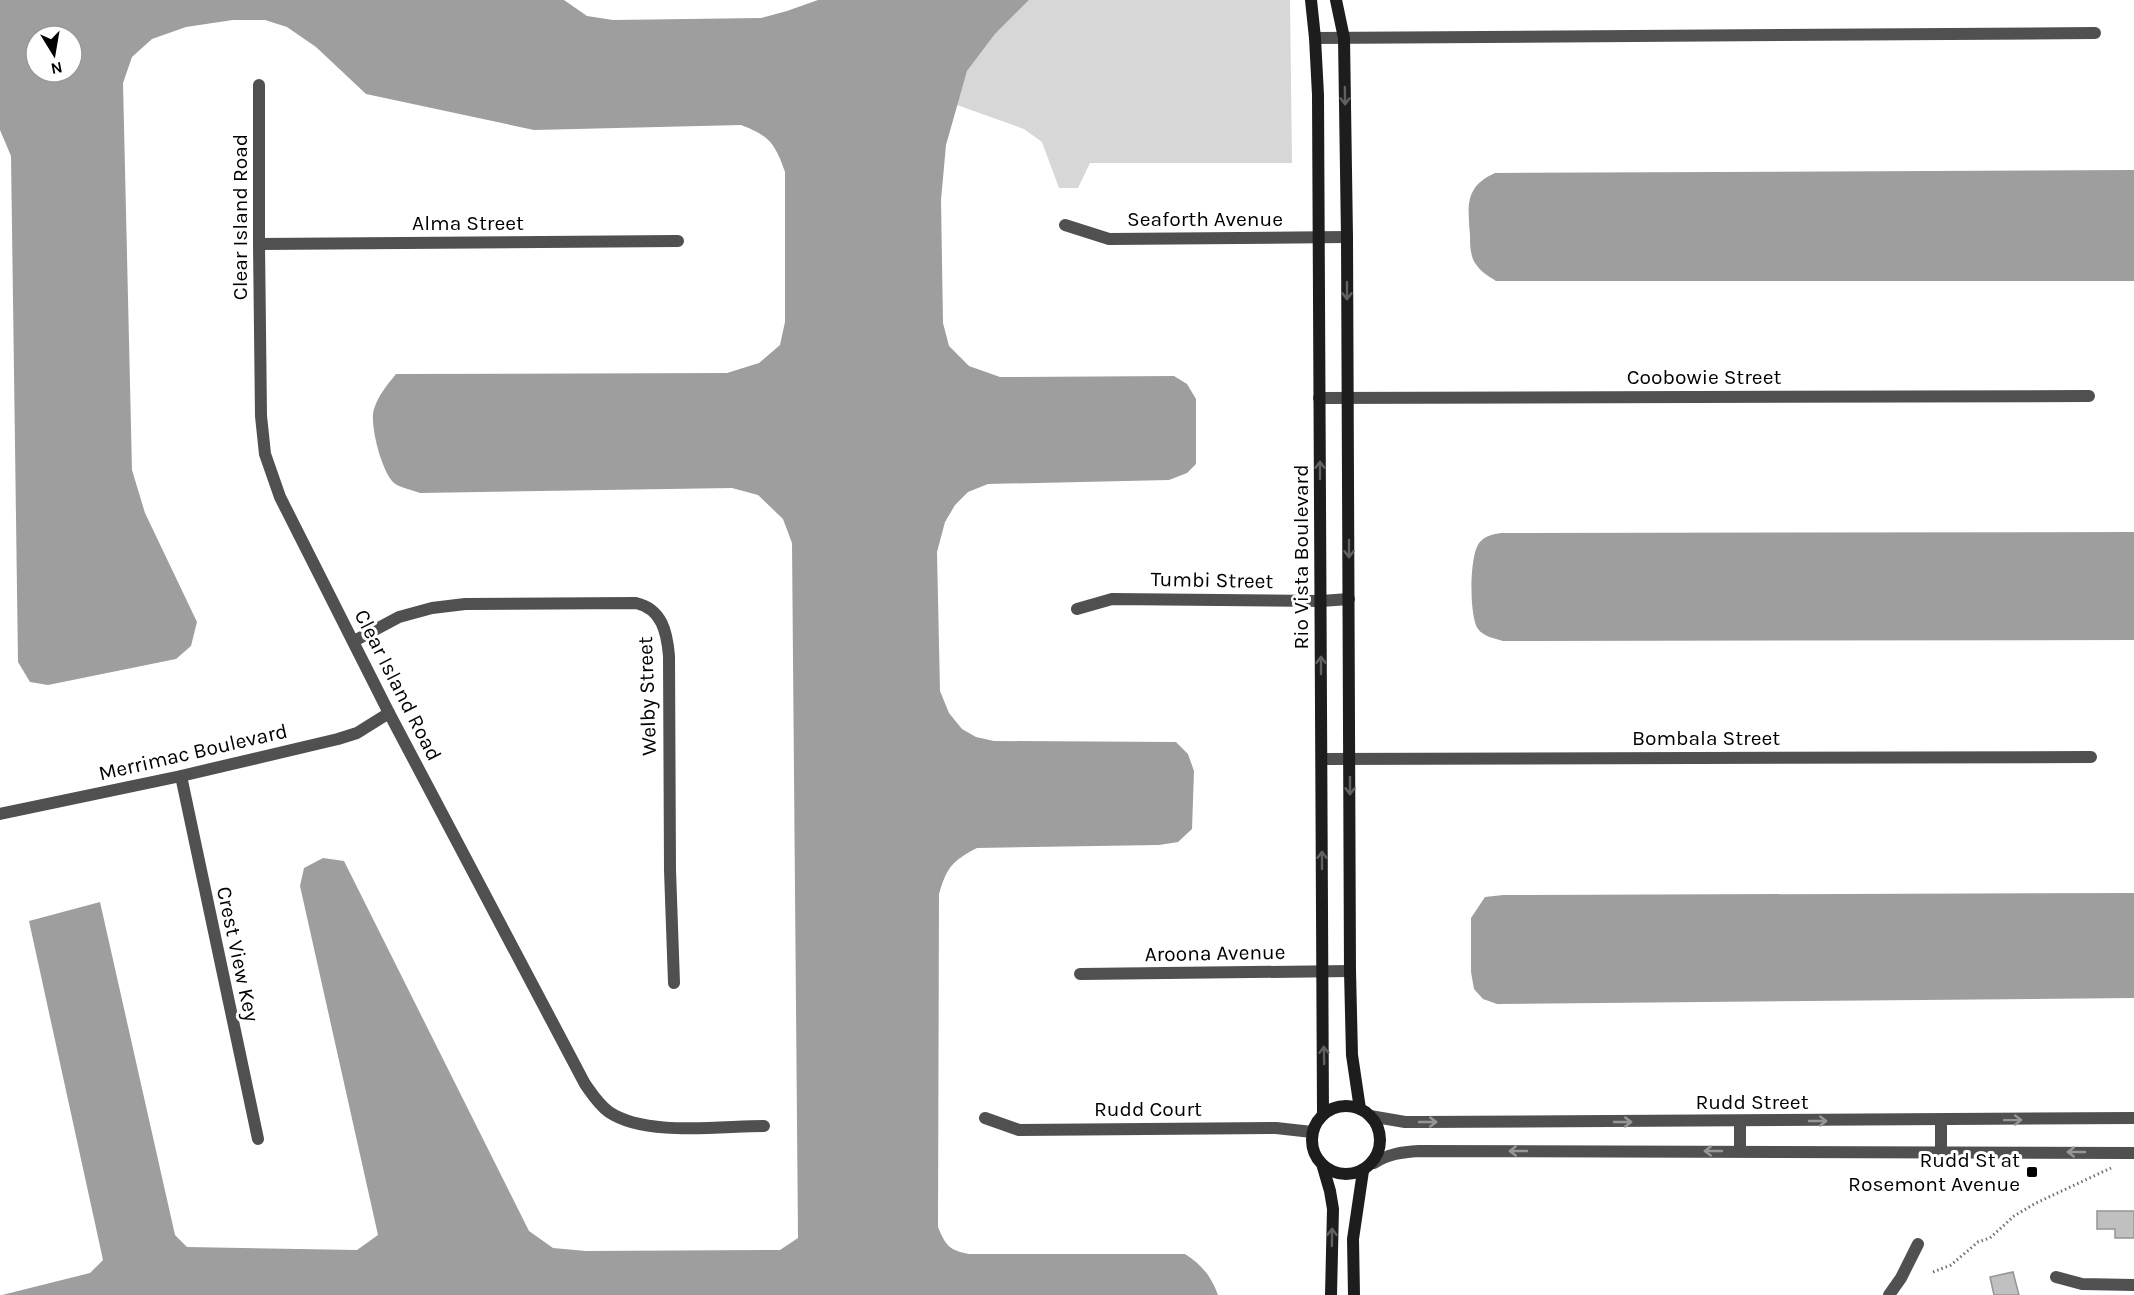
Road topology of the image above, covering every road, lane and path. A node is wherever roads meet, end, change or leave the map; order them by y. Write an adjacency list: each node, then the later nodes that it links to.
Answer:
1 (1311, 0): 4 (street, Rio Vista Boulevard)
2 (1336, 0): 5 (street)
3 (2095, 33): 5 (street)
4 (1315, 38): 5 (street); 9 (street, Rio Vista Boulevard)
5 (1344, 38): 8 (street, one-way to 8)
6 (260, 85): 11 (street, Clear Island Road)
7 (1065, 225): 9 (street, Seaforth Avenue)
8 (1347, 237): 9 (street, Seaforth Avenue); 13 (street, one-way to 13)
9 (1318, 238): 14 (street, Rio Vista Boulevard)
10 (678, 241): 11 (street, Alma Street)
11 (259, 244): 18 (street, Clear Island Road)
12 (2089, 396): 13 (street, Coobowie Street)
13 (1348, 397): 14 (street, Coobowie Street); 15 (street, one-way to 15)
14 (1319, 398): 16 (street, Rio Vista Boulevard, one-way to 14)
15 (1349, 599): 16 (street, Tumbi Street); 21 (street)
16 (1321, 601): 17 (street, Tumbi Street); 22 (street, Rio Vista Boulevard, one-way to 16)
17 (1077, 609)
18 (354, 641): 19 (street, Clear Island Road); 28 (street, Welby Street)
19 (389, 713): 23 (street, Merrimac Boulevard); 35 (street, Clear Island Road)
20 (2091, 757): 21 (street, Bombala Street)
21 (1350, 758): 22 (street, Bombala Street); 25 (street, one-way to 25)
22 (1322, 759): 26 (street, Rio Vista Boulevard, one-way to 22)
23 (181, 776): 24 (street, Merrimac Boulevard); 37 (street, Crest View Key)
24 (0, 814)
25 (1350, 971): 26 (street, Aroona Avenue); 29 (street)
26 (1322, 972): 27 (street, Aroona Avenue); 30 (street, Rio Vista Boulevard, one-way to 26)
27 (1080, 975)
28 (674, 983)
29 (1365, 1112): 30 (street); 34 (street, Rudd Street, one-way to 34); 41 (street)
30 (1323, 1114): 36 (street)
31 (985, 1118): 36 (street, Rudd Court)
32 (2134, 1118): 33 (street, Rudd Street, one-way to 32)
33 (1941, 1120): 34 (street, Rudd Street, one-way to 33); 39 (street)
34 (1740, 1122): 38 (street)
35 (764, 1126)
36 (1312, 1132): 42 (street)
37 (258, 1139)
38 (1740, 1150): 39 (street); 41 (street, one-way to 41)
39 (1941, 1152): 40 (street, one-way to 39)
40 (2134, 1153)
41 (1374, 1162): 44 (street)
42 (1323, 1167): 44 (street); 49 (street, one-way to 42)
43 (2111, 1168): 46 (path)
44 (1363, 1171): 50 (street)
45 (1918, 1244): 51 (street)
46 (1933, 1272)
47 (2056, 1277): 48 (street)
48 (2134, 1285)
49 (1331, 1295)
50 (1354, 1295)
51 (1889, 1295)

